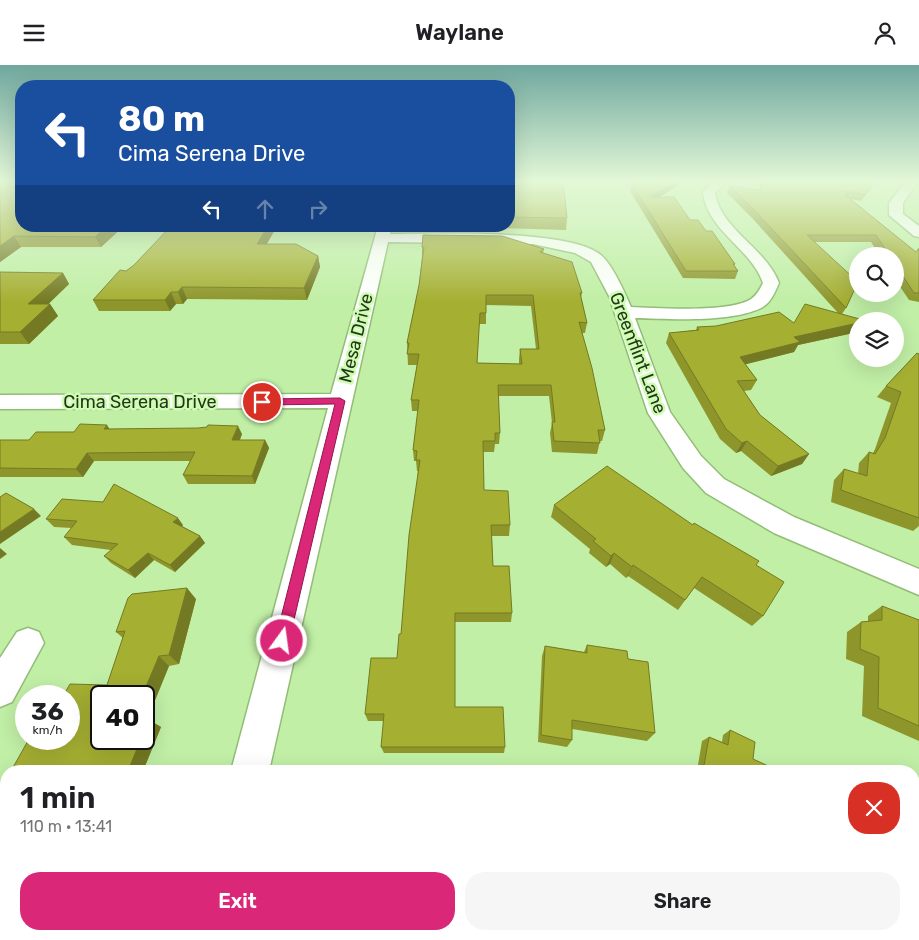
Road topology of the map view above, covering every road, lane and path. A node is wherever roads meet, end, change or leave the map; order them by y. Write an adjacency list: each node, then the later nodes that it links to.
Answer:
1 (722, 221): 5 (street)
2 (903, 221): 4 (street)
3 (384, 232): 5 (street, Greenflint Lane); 6 (street, Mesa Drive)
4 (919, 233)
5 (623, 312): 8 (street, Greenflint Lane)
6 (340, 401): 7 (street, Cima Serena Drive); 11 (street, Mesa Drive)
7 (0, 402)
8 (919, 582)
9 (28, 643): 10 (street)
10 (0, 690)
11 (251, 765)

